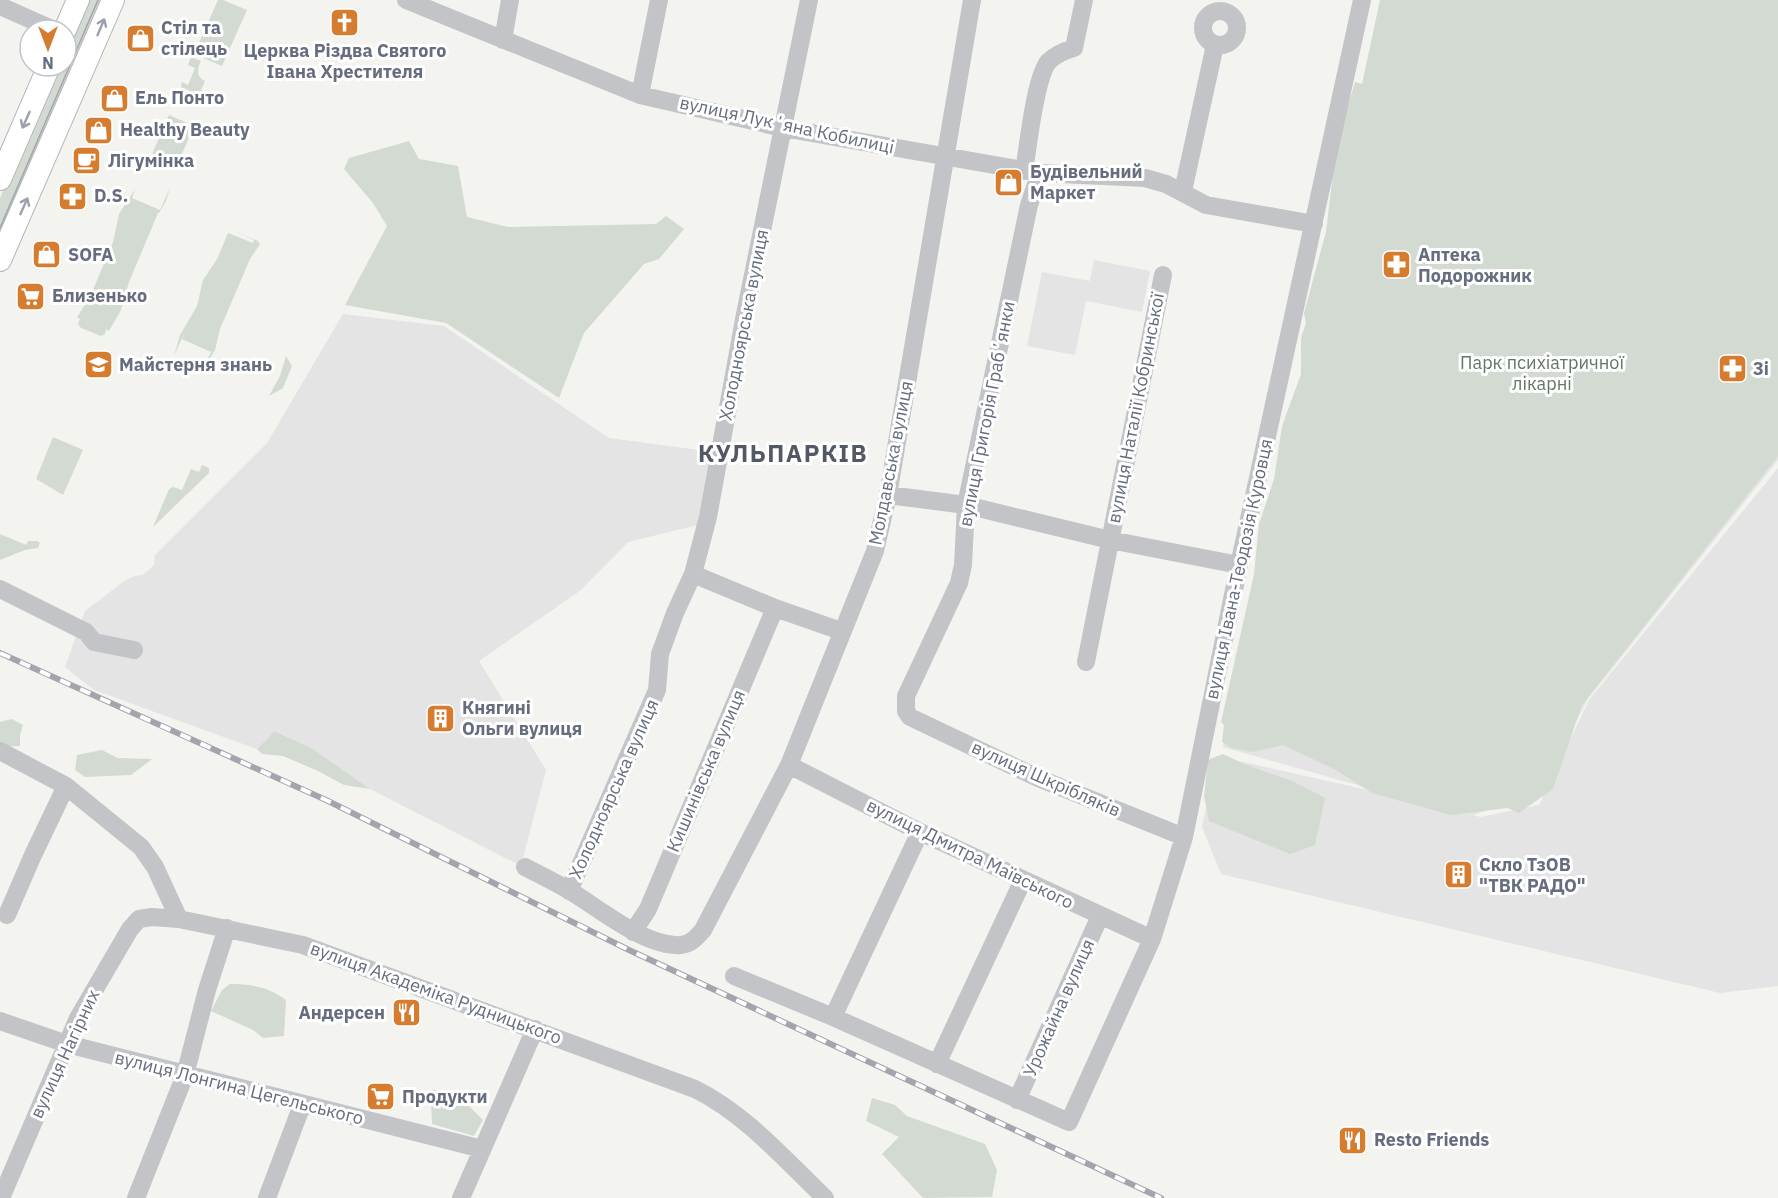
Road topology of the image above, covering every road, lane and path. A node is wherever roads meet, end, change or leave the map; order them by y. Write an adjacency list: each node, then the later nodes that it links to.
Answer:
1 (78, 0): 12 (main road)
2 (112, 0): 23 (main road, one-way to 2)
3 (406, 0): 13 (street, вулиця Лукʼяна Кобилиці)
4 (510, 0): 13 (street)
5 (659, 0): 16 (street)
6 (809, 0): 17 (street, Холодноярська вулиця)
7 (972, 0): 18 (street, Молдавська вулиця)
8 (1084, 0): 19 (street, вулиця Григорія Грабʼянки)
9 (1362, 0): 22 (street, вулиця Івана-Теодозія Куровця)
10 (0, 6): 11 (street)
11 (27, 18)
12 (70, 18)
13 (503, 40): 16 (street, вулиця Лукʼяна Кобилиці)
14 (1215, 45): 21 (street)
15 (44, 78): 20 (main road, one-way to 20)
16 (640, 94): 17 (street, вулиця Лукʼяна Кобилиці)
17 (783, 128): 18 (street, вулиця Лукʼяна Кобилиці); 29 (street, Холодноярська вулиця)
18 (945, 156): 19 (street, вулиця Лукʼяна Кобилиці); 25 (street, Молдавська вулиця)
19 (1032, 172): 21 (street, вулиця Лукʼяна Кобилиці); 26 (street, вулиця Григорія Грабʼянки)
20 (0, 179)
21 (1183, 191): 22 (street, вулиця Лукʼяна Кобилиці)
22 (1314, 224): 28 (street, вулиця Івана-Теодозія Куровця)
23 (0, 260)
24 (1162, 275): 27 (street, вулиця Наталії Кобринської)
25 (888, 495): 26 (street, вулиця Наталії Кобринської); 32 (street, Молдавська вулиця)
26 (966, 505): 27 (street, вулиця Наталії Кобринської); 35 (street, вулиця Григорія Грабʼянки)
27 (1110, 540): 28 (street, вулиця Наталії Кобринської); 34 (street, вулиця Наталії Кобринської)
28 (1239, 565): 40 (street, вулиця Івана-Теодозія Куровця)
29 (693, 574): 31 (street); 43 (street, Холодноярська вулиця)
30 (0, 589): 33 (street)
31 (775, 608): 32 (street); 48 (street, Кишинівська вулиця)
32 (841, 631): 37 (street, Молдавська вулиця)
33 (134, 650)
34 (1086, 662)
35 (910, 717): 40 (street, вулиця Шкрібляків)
36 (0, 751): 38 (street)
37 (789, 765): 39 (street, вулиця Дмитра Маївського); 48 (street, Молдавська вулиця)
38 (66, 786): 44 (street); 46 (street)
39 (920, 832): 42 (street, вулиця Дмитра Маївського); 51 (street)
40 (1184, 837): 49 (street, вулиця Івана-Теодозія Куровця)
41 (525, 867): 43 (street)
42 (1023, 880): 45 (street, вулиця Дмитра Маївського); 55 (street)
43 (569, 891): 48 (street)
44 (7, 915)
45 (1100, 916): 49 (street, вулиця Дмитра Маївського); 57 (street, Урожайна вулиця)
46 (179, 919): 47 (street, вулиця Академіка Рудницького); 54 (street, вулиця Нагірних)
47 (227, 928): 53 (street, вулиця Академіка Рудницького); 56 (street)
48 (633, 932)
49 (1152, 939): 57 (street, вулиця Івана-Теодозія Куровця)
50 (734, 976): 51 (street)
51 (833, 1017): 55 (street)
52 (0, 1021): 54 (street, вулиця Лонгина Цегельського)
53 (535, 1029): 59 (street); 64 (street, вулиця Академіка Рудницького)
54 (67, 1044): 56 (street, вулиця Лонгина Цегельського); 60 (street, вулиця Нагірних)
55 (937, 1064): 57 (street)
56 (185, 1076): 58 (street, вулиця Лонгина Цегельського); 61 (street)
57 (1017, 1100)
58 (302, 1105): 59 (street, вулиця Лонгина Цегельського); 62 (street)
59 (482, 1149): 63 (street)
60 (1, 1198)
61 (136, 1198)
62 (267, 1198)
63 (461, 1198)
64 (825, 1198)

